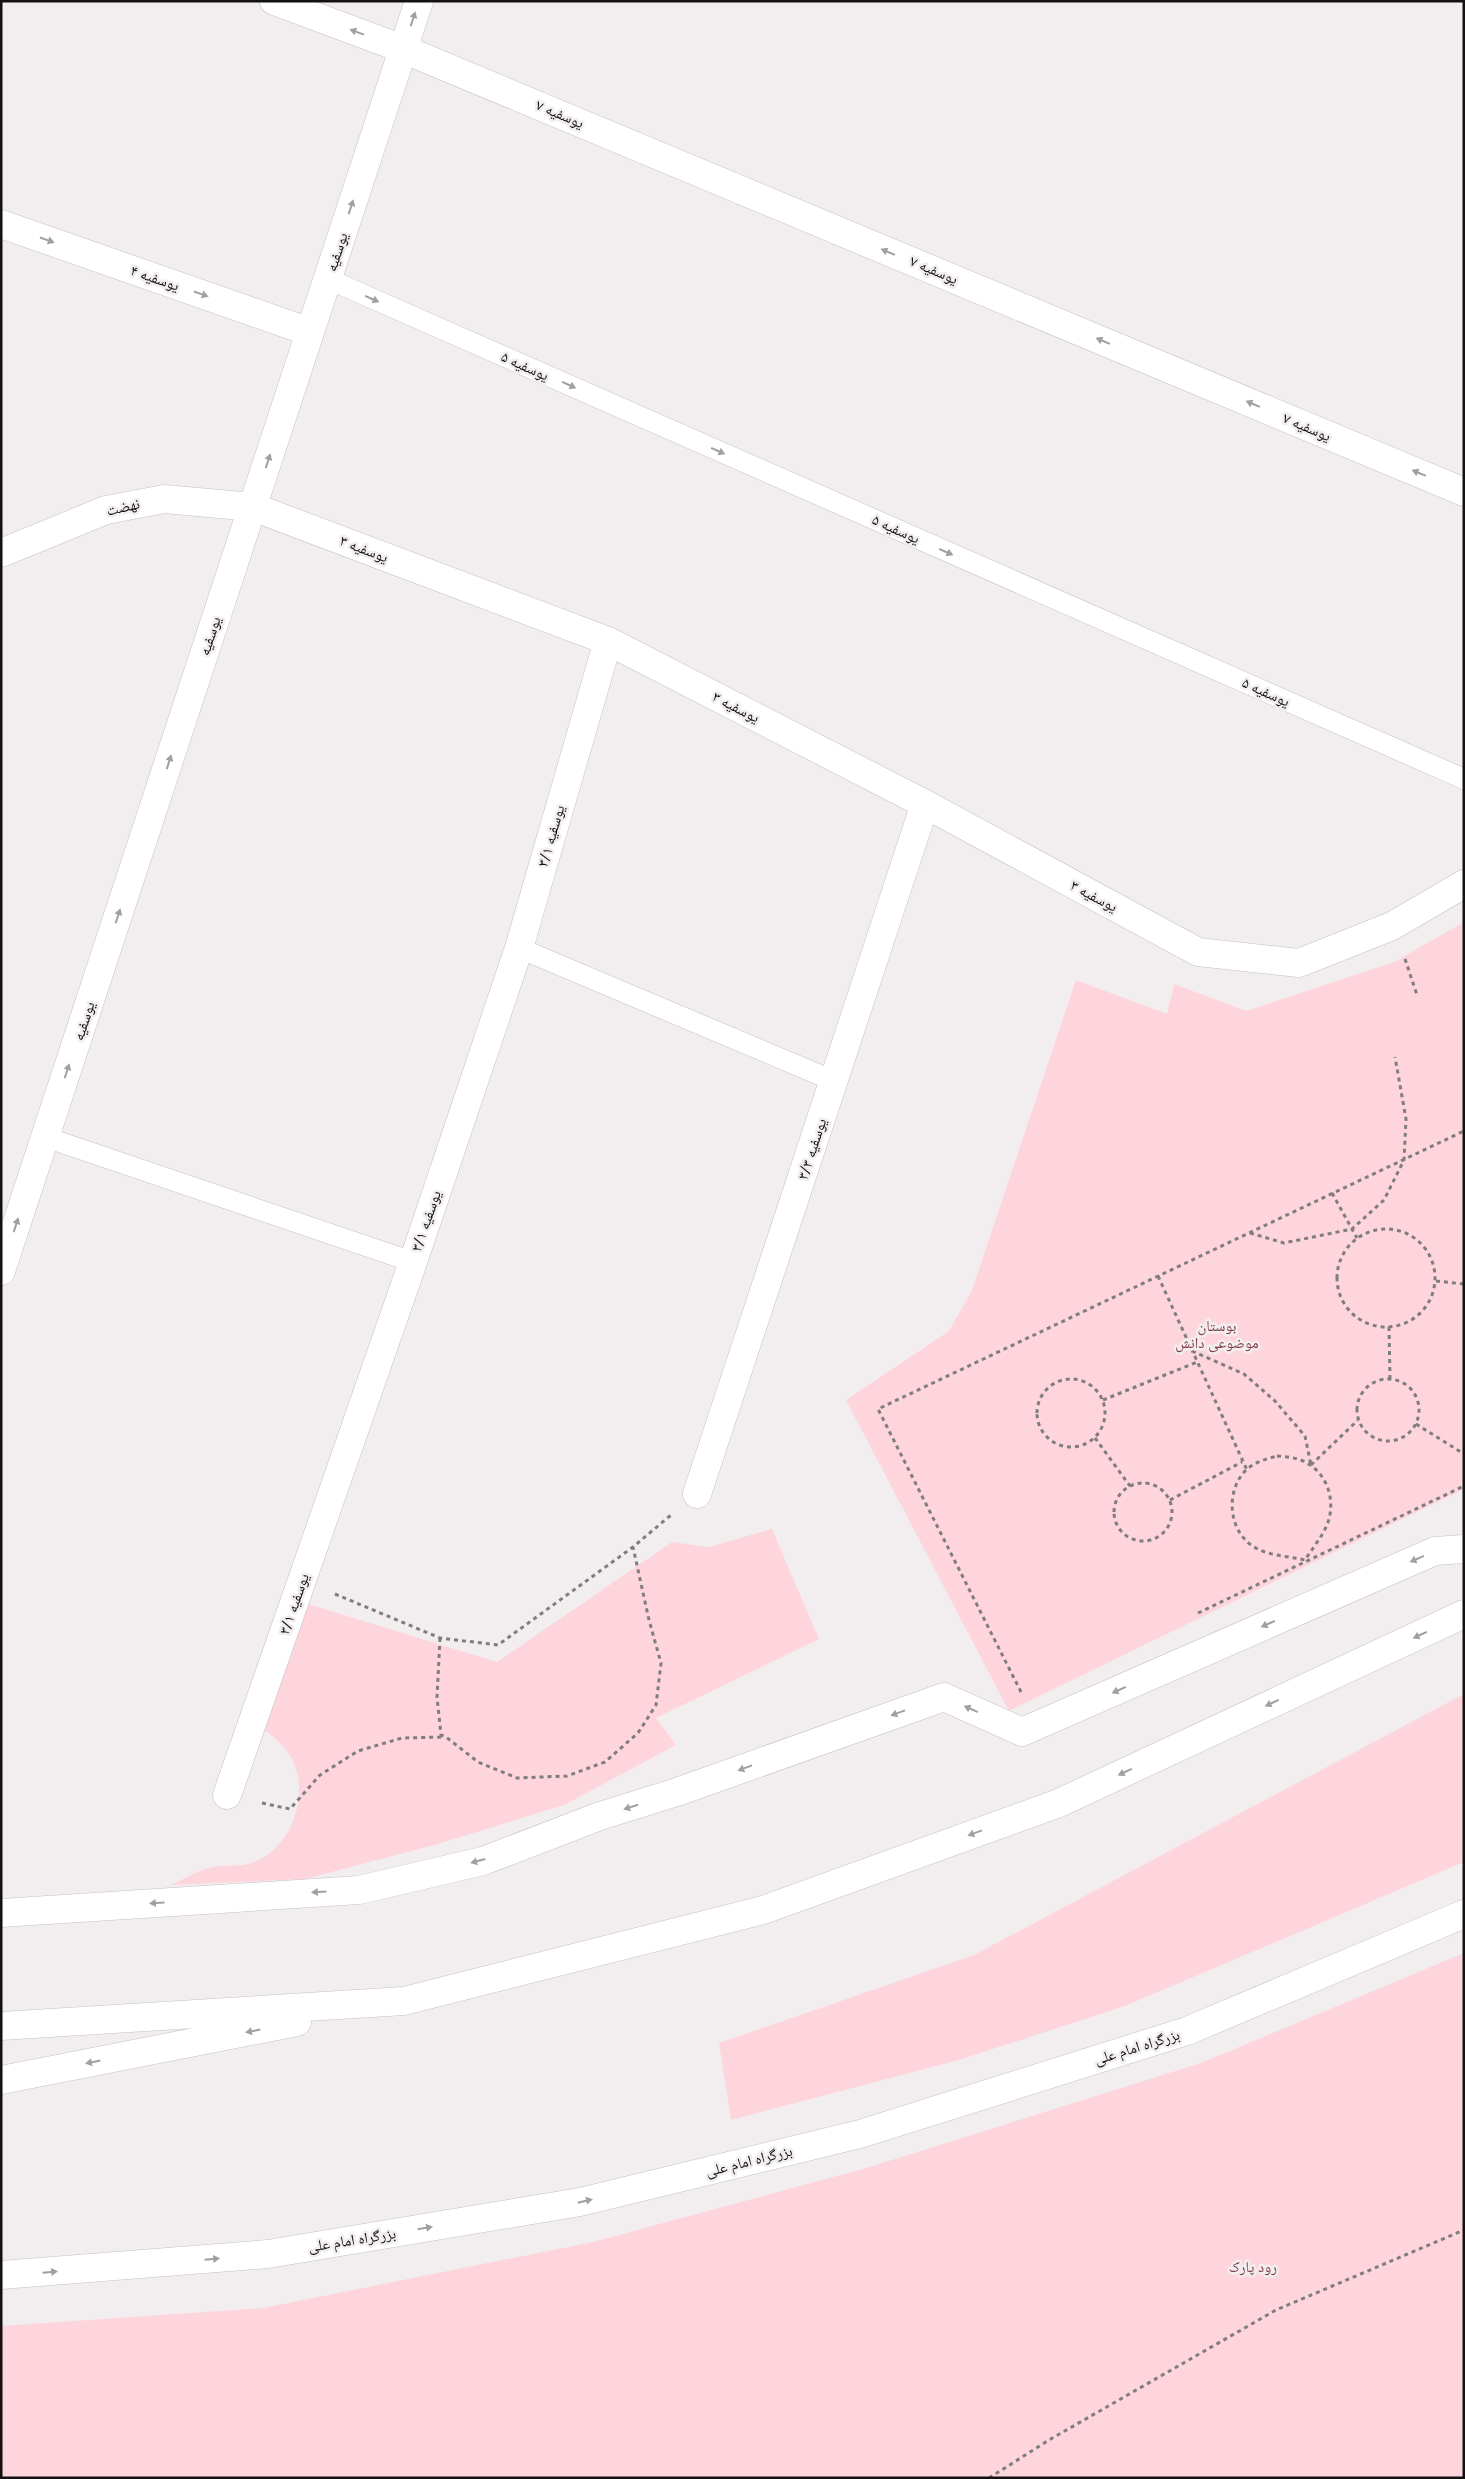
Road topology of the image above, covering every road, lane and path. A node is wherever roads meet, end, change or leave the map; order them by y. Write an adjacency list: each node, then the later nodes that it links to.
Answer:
1 (274, 1): 3 (main road, یوسفیه ۷, one-way to 1)
2 (419, 1): 3 (main road, یوسفیه, one-way to 2)
3 (403, 48): 5 (main road, یوسفیه, one-way to 3); 7 (main road, یوسفیه ۷, one-way to 3)
4 (1, 224): 6 (main road, یوسفیه ۴, one-way to 6)
5 (328, 279): 6 (main road, یوسفیه); 11 (lane, یوسفیه ۵, one-way to 11)
6 (310, 332): 8 (main road, یوسفیه, one-way to 6)
7 (1464, 492)
8 (253, 507): 9 (main road, نهضت); 10 (main road, یوسفیه ۳); 18 (main road, یوسفیه, one-way to 8)
9 (1, 554)
10 (608, 641): 12 (main road, یوسفیه ۳); 14 (main road, یوسفیه ۳/۱)
11 (1464, 780)
12 (925, 804): 13 (main road, یوسفیه ۳); 16 (main road, یوسفیه ۳/۳)
13 (1464, 884)
14 (519, 948): 16 (lane); 24 (main road, یوسفیه ۳/۱)
15 (1395, 1057): 19 (path)
16 (834, 1081): 43 (main road, یوسفیه ۳/۳)
17 (1464, 1131): 19 (path)
18 (46, 1137): 24 (lane); 25 (main road, یوسفیه, one-way to 18)
19 (1404, 1160): 20 (path); 21 (path)
20 (1332, 1194): 21 (path); 22 (path)
21 (1352, 1229): 22 (path); 23 (path)
22 (1250, 1233): 26 (path)
23 (1357, 1238): 27 (path); 29 (path)
24 (413, 1262): 48 (main road, یوسفیه ۳/۱)
25 (1, 1271)
26 (1158, 1276): 30 (path); 52 (path)
27 (1436, 1281): 28 (path); 29 (path)
28 (1464, 1284)
29 (1389, 1327): 32 (path)
30 (1192, 1351): 31 (path); 39 (path)
31 (1197, 1362): 33 (path); 38 (path)
32 (1390, 1379): 34 (path); 35 (path)
33 (1103, 1400): 36 (path); 36 (path)
34 (1358, 1420): 35 (path); 39 (path)
35 (1416, 1424): 37 (path)
36 (1095, 1438): 41 (path)
37 (1464, 1454)
38 (1242, 1462): 40 (path); 44 (path)
39 (1311, 1465): 40 (path); 47 (path)
40 (1246, 1470): 47 (path)
41 (1130, 1486): 44 (path); 44 (path)
42 (1464, 1486): 47 (path)
43 (697, 1494): 45 (path)
44 (1170, 1500)
45 (633, 1547): 51 (path); 53 (path)
46 (1464, 1549): 55 (main road, one-way to 55)
47 (1306, 1560): 50 (path)
48 (302, 1580): 51 (path); 54 (main road, یوسفیه ۳/۱)
49 (1464, 1614): 57 (main road, one-way to 57)
50 (1191, 1616)
51 (440, 1638): 53 (path)
52 (1024, 1699)
53 (446, 1737): 54 (path)
54 (227, 1796)
55 (1, 1914)
56 (1464, 1914): 61 (main road, بزرگراه امام علی, one-way to 56)
57 (404, 2001): 58 (main road); 59 (main road, one-way to 59)
58 (1, 2026)
59 (1, 2080)
60 (1464, 2230): 62 (path)
61 (1, 2276)
62 (989, 2478)

